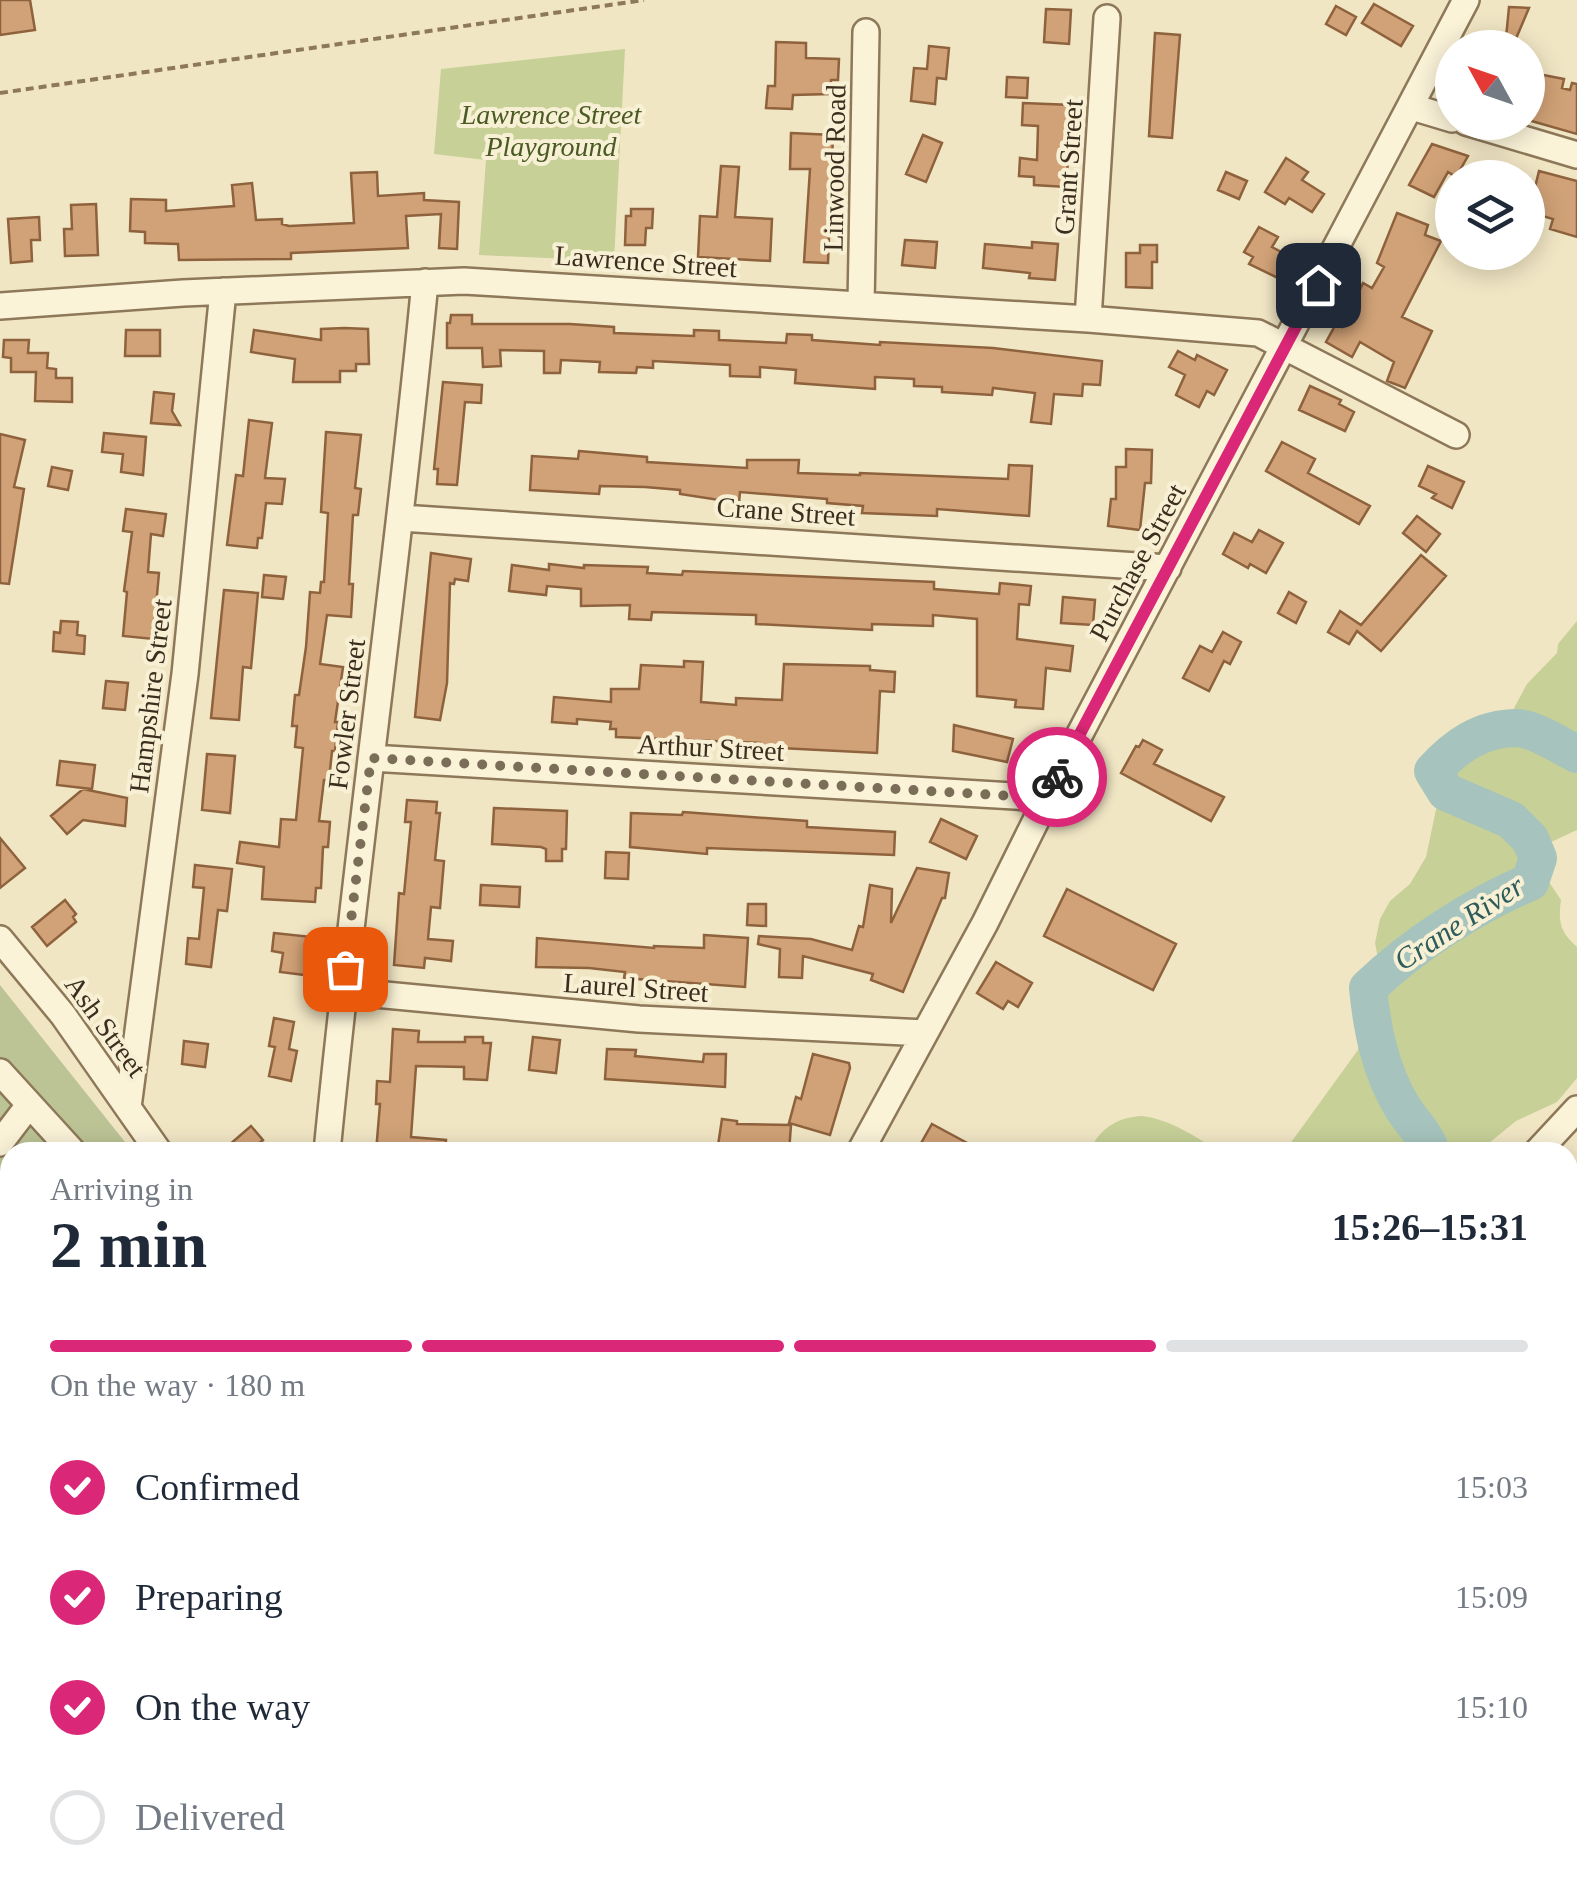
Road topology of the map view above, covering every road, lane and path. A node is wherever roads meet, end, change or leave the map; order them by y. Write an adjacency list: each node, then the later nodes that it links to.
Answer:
1 (644, 0): 5 (path)
2 (1466, 0): 6 (street, Purchase Street)
3 (1108, 18): 14 (street, Grant Street)
4 (866, 32): 13 (street, Linwood Road)
5 (0, 94)
6 (1412, 107): 7 (street); 15 (street, Purchase Street)
7 (1435, 113)
8 (1527, 140): 9 (street)
9 (1577, 155)
10 (425, 282): 11 (street, Lawrence Street); 13 (street, Lawrence Street); 17 (street, Fowler Street)
11 (223, 291): 12 (street, Lawrence Street); 26 (street, Hampshire Street)
12 (0, 306)
13 (860, 306): 14 (street, Lawrence Street)
14 (1088, 319): 15 (street, Lawrence Street)
15 (1286, 346): 16 (street, Lawrence Street); 18 (street, Purchase Street)
16 (1456, 435)
17 (401, 518): 18 (street, Crane Street); 19 (street, Fowler Street)
18 (1168, 568): 20 (street, Purchase Street)
19 (371, 758): 20 (street, Arthur Street); 22 (street, Fowler Street)
20 (1047, 798): 23 (street, Purchase Street)
21 (0, 940): 26 (street, Ash Street)
22 (343, 991): 23 (street, Laurel Street); 31 (street, Fowler Street)
23 (925, 1033): 32 (street, Purchase Street)
24 (0, 1072): 25 (street)
25 (29, 1105): 28 (street); 29 (street)
26 (128, 1107): 30 (street, Ash Street)
27 (1577, 1109): 33 (street)
28 (1, 1142)
29 (63, 1142)
30 (152, 1142)
31 (328, 1142)
32 (865, 1142)
33 (1546, 1142)

